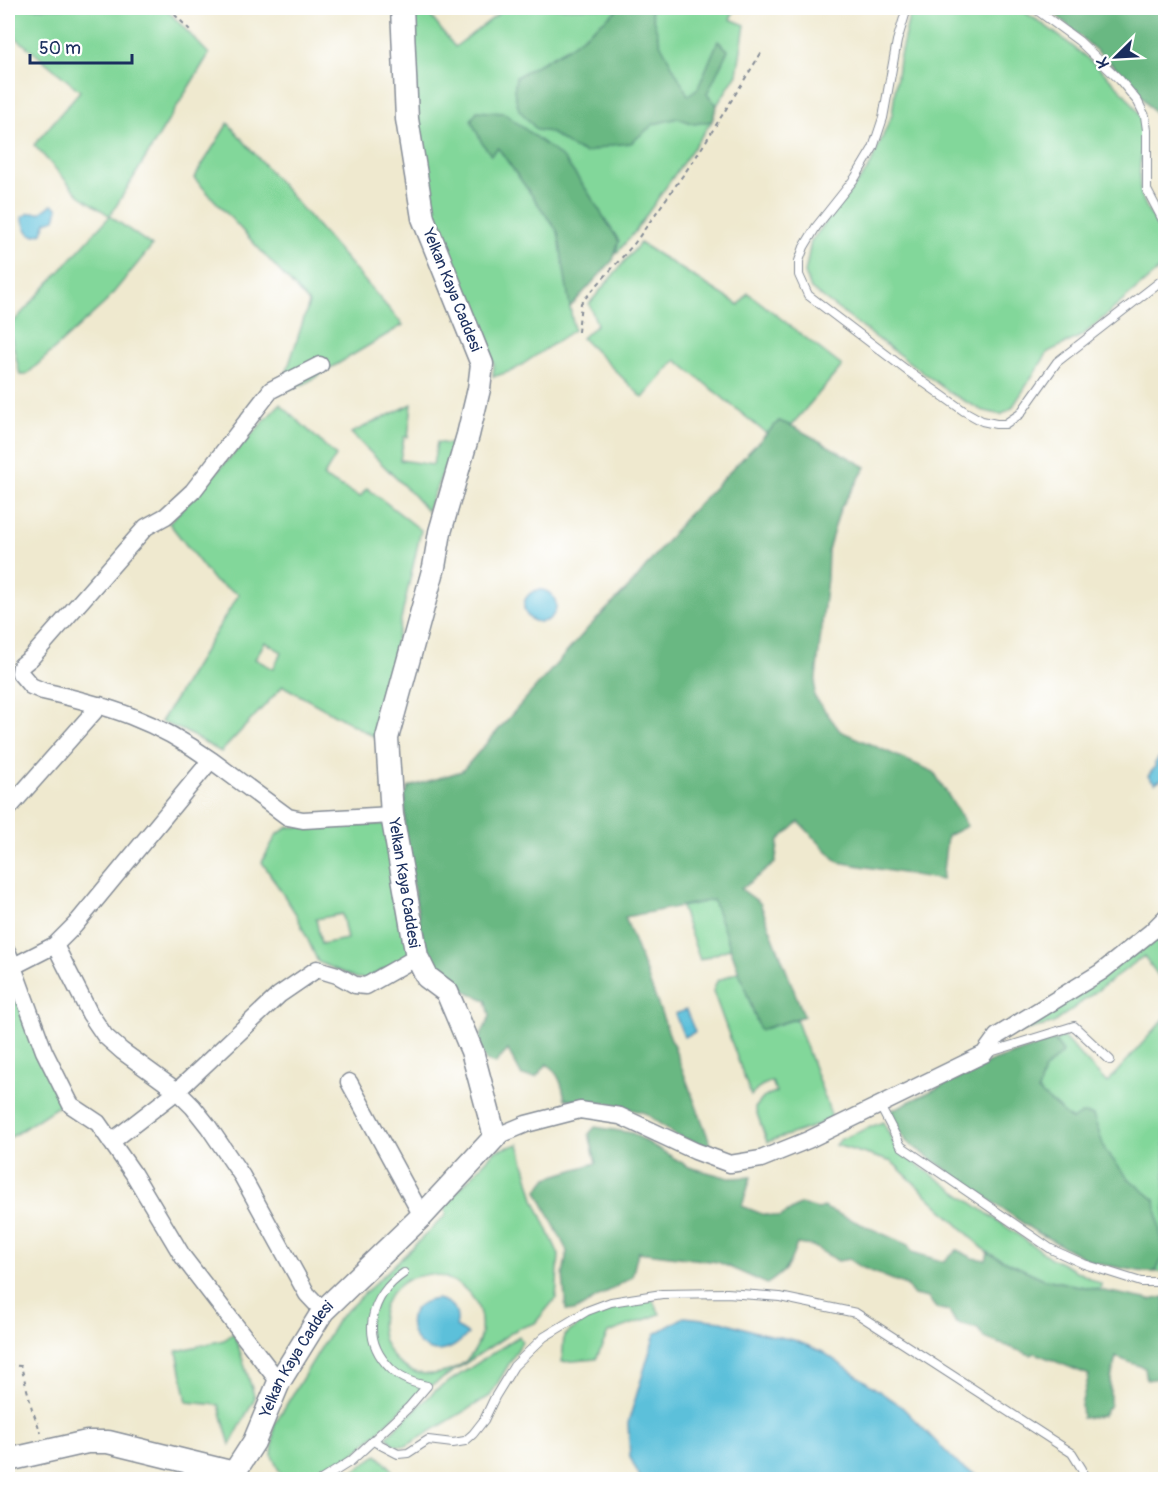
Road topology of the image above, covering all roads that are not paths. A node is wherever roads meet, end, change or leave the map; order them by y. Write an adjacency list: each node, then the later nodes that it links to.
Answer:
1 (402, 8): 10 (street, Yelkan Kaya Caddesi)
2 (907, 8): 5 (lane)
3 (1034, 8): 4 (lane)
4 (1166, 226)
5 (1166, 277)
6 (320, 365): 7 (street)
7 (100, 705): 8 (street); 9 (street)
8 (212, 760): 10 (street); 12 (street)
9 (8, 809)
10 (392, 815): 13 (street, Yelkan Kaya Caddesi)
11 (1166, 917): 15 (street)
12 (55, 945): 14 (street); 18 (street)
13 (417, 957): 18 (street); 20 (street, Yelkan Kaya Caddesi)
14 (9, 963): 21 (street)
15 (984, 1054): 16 (lane); 19 (street)
16 (1110, 1060)
17 (349, 1082): 22 (street)
18 (177, 1091): 21 (street); 25 (street)
19 (880, 1106): 20 (street); 24 (lane)
20 (495, 1137): 22 (street, Yelkan Kaya Caddesi)
21 (111, 1142): 26 (street)
22 (422, 1216): 25 (street, Yelkan Kaya Caddesi)
23 (404, 1273): 27 (lane)
24 (1166, 1282)
25 (323, 1311): 26 (street, Yelkan Kaya Caddesi)
26 (279, 1382): 28 (street, Yelkan Kaya Caddesi)
27 (373, 1441): 29 (lane); 30 (lane)
28 (8, 1460)
29 (321, 1479)
30 (1083, 1479)

